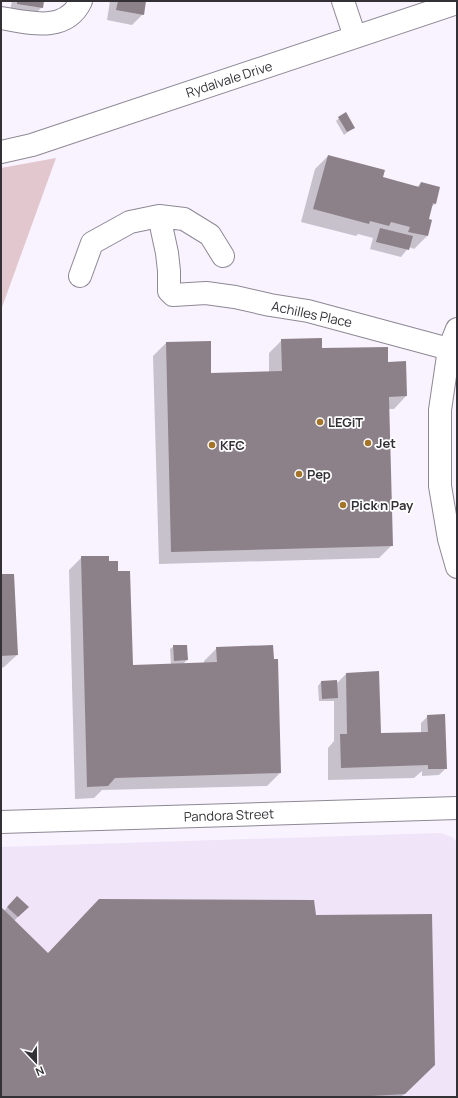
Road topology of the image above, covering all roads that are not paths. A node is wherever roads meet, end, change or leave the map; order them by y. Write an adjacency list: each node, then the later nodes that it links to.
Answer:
1 (81, 1): 4 (street)
2 (343, 1): 5 (street)
3 (457, 3): 5 (street, Rydalvale Drive)
4 (1, 18)
5 (356, 37): 6 (street, Rydalvale Drive)
6 (1, 152)
7 (159, 216): 8 (street); 9 (street); 11 (street, Achilles Place)
8 (223, 256)
9 (80, 276)
10 (457, 329): 11 (street)
11 (449, 349): 12 (street)
12 (457, 567)
13 (457, 808): 14 (street, Pandora Street)
14 (1, 822)

